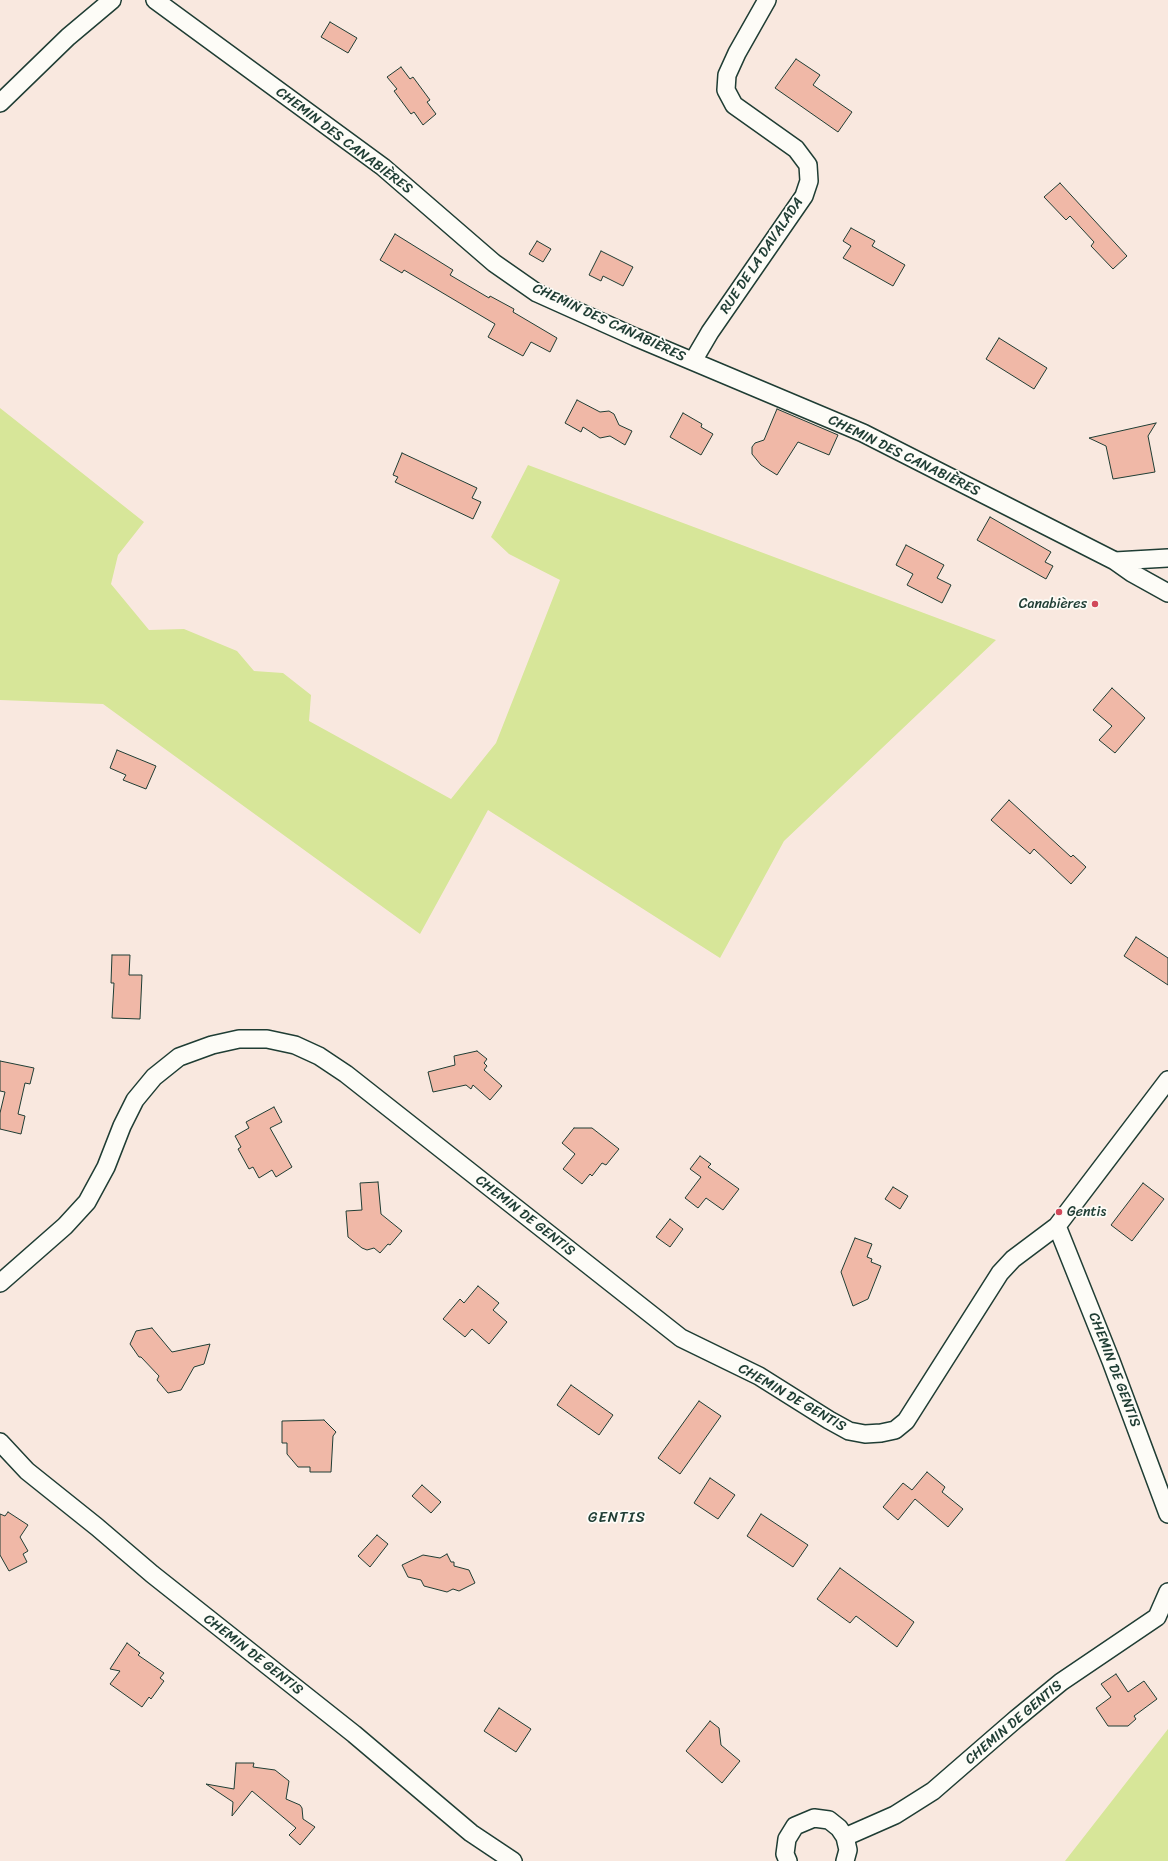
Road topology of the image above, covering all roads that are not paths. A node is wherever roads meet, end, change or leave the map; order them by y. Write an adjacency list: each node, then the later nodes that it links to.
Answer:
1 (112, 0): 4 (street)
2 (156, 0): 5 (street, CHEMIN DES CANABIÈRES)
3 (767, 0): 5 (street, RUE DE LA DAVALADA)
4 (0, 103)
5 (693, 361): 7 (street, CHEMIN DES CANABIÈRES)
6 (1168, 558): 7 (street)
7 (1115, 561): 8 (street, CHEMIN DES CANABIÈRES)
8 (1168, 593)
9 (1168, 1080): 10 (street, CHEMIN DE GENTIS)
10 (1057, 1226): 11 (street, CHEMIN DE GENTIS); 13 (street, CHEMIN DE GENTIS)
11 (0, 1283)
12 (0, 1442): 16 (street, CHEMIN DE GENTIS)
13 (1168, 1514)
14 (1168, 1592): 15 (street, CHEMIN DE GENTIS)
15 (845, 1838): 17 (street); 18 (street)
16 (513, 1861)
17 (788, 1861)
18 (845, 1861)

